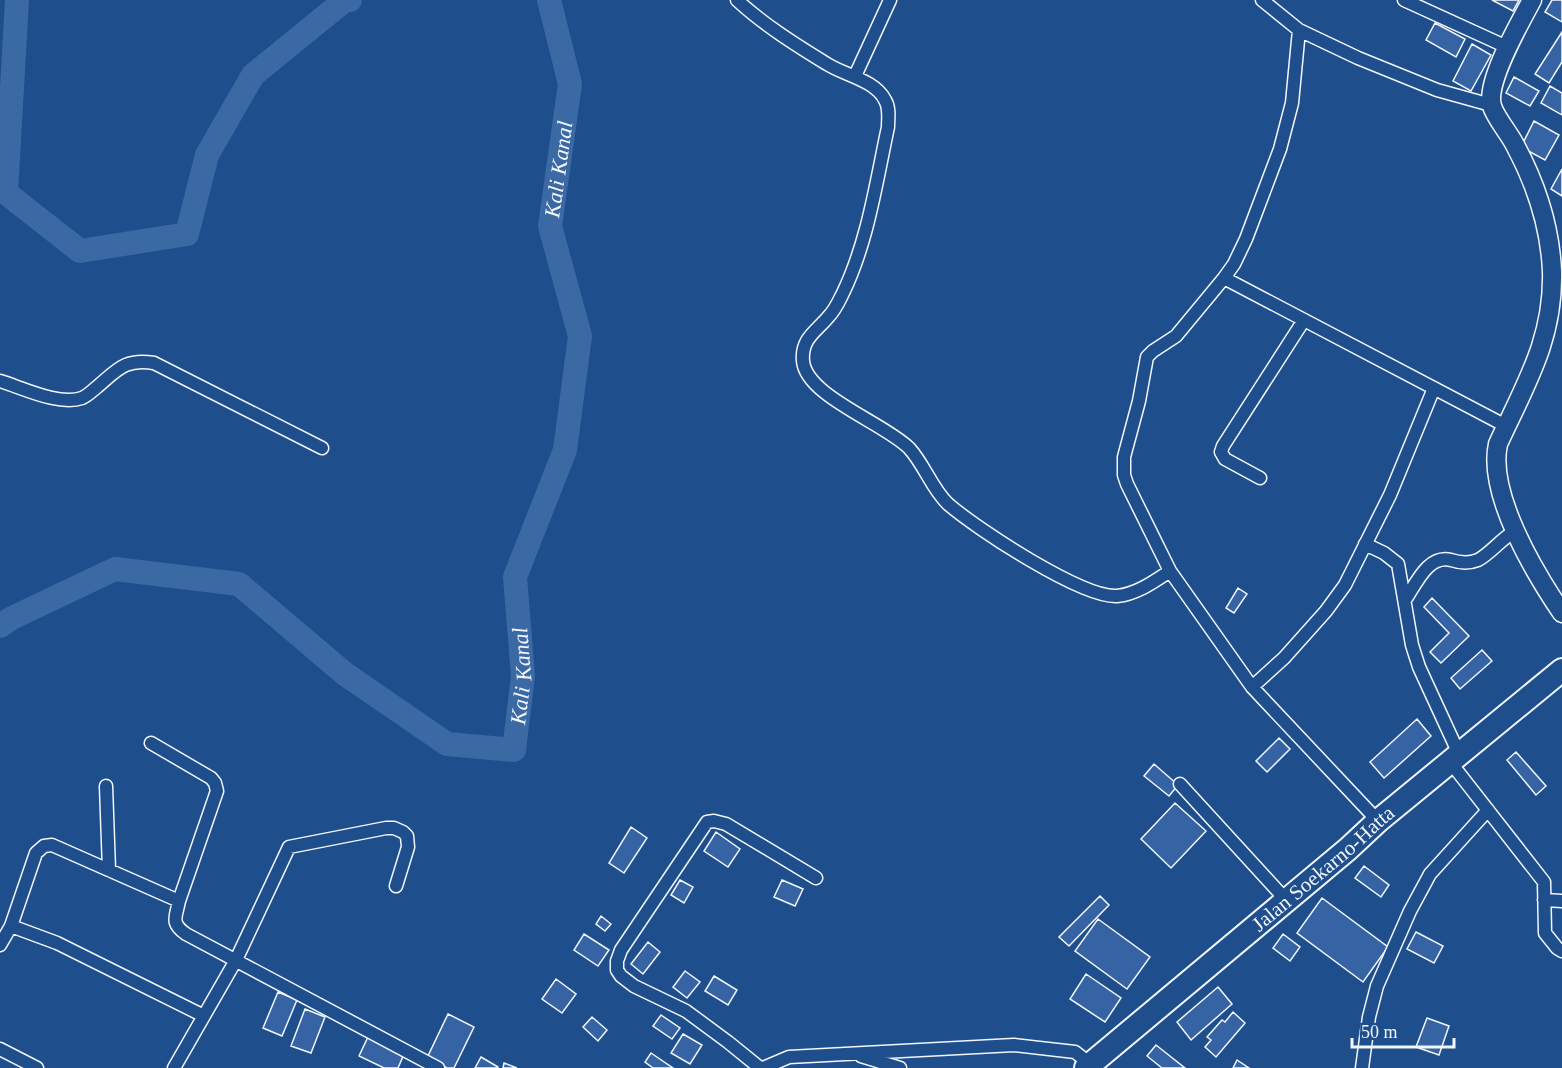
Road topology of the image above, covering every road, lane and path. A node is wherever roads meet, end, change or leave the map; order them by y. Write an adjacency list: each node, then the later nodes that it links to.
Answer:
1 (737, 0): 8 (street)
2 (890, 0): 8 (street)
3 (1262, 0): 6 (street)
4 (1404, 0): 7 (street)
5 (1532, 0): 7 (street)
6 (1299, 30): 9 (street); 10 (street)
7 (1507, 47): 9 (street)
8 (855, 76): 19 (street)
9 (1491, 105): 14 (street)
10 (1224, 278): 11 (street); 19 (street)
11 (1304, 320): 13 (street); 16 (street)
12 (0, 381): 15 (street)
13 (1434, 388): 14 (street); 18 (street)
14 (1506, 426): 17 (street)
15 (322, 448)
16 (1260, 478)
17 (1515, 531): 20 (street); 21 (street)
18 (1365, 544): 20 (street); 23 (street)
19 (1170, 571): 23 (street)
20 (1405, 600): 25 (street)
21 (1562, 614)
22 (1562, 670): 25 (highway, Jalan Soekarno-Hatta)
23 (1252, 687): 29 (street)
24 (151, 743): 34 (street)
25 (1455, 760): 28 (street); 29 (highway, Jalan Soekarno-Hatta)
26 (1180, 784): 35 (street)
27 (106, 786): 30 (street)
28 (1488, 810): 33 (street); 50 (street)
29 (1378, 821): 35 (highway, Jalan Soekarno-Hatta)
30 (109, 870): 34 (street); 37 (street)
31 (816, 878): 48 (street)
32 (396, 886): 40 (street)
33 (1544, 900): 36 (street); 39 (street)
34 (179, 901): 40 (street)
35 (1287, 901): 44 (highway, Jalan Soekarno-Hatta)
36 (1562, 901)
37 (11, 926): 38 (street); 41 (street)
38 (0, 945)
39 (1562, 951)
40 (236, 960): 41 (street); 47 (street)
41 (204, 1016): 46 (street)
42 (0, 1049): 45 (street)
43 (851, 1053): 44 (street); 48 (street); 49 (street)
44 (1090, 1067)
45 (37, 1068)
46 (174, 1068)
47 (438, 1068)
48 (761, 1068)
49 (900, 1068)
50 (1362, 1068)

